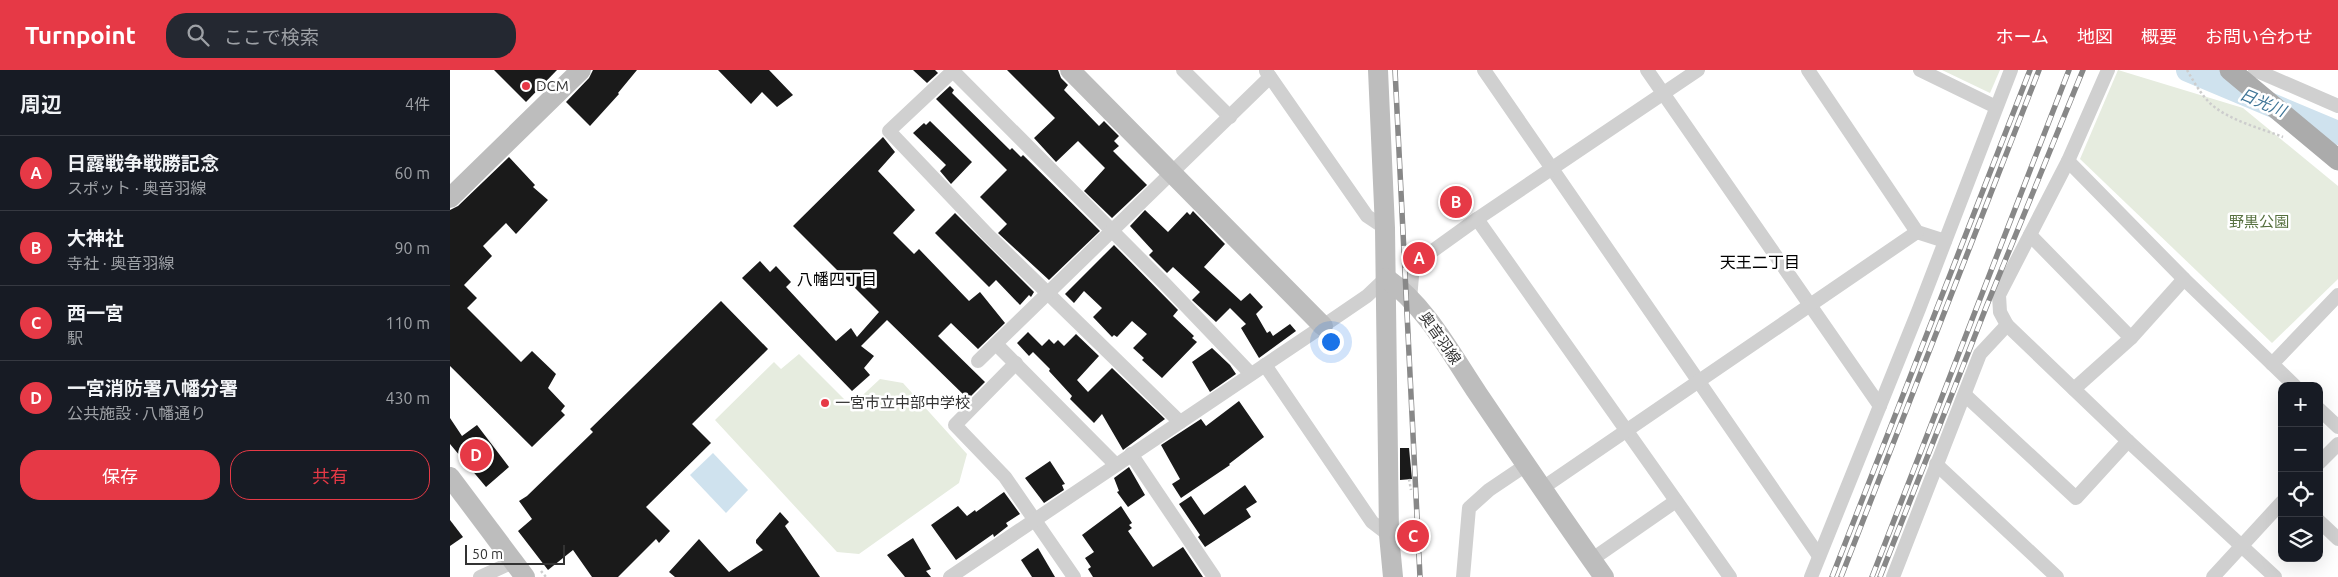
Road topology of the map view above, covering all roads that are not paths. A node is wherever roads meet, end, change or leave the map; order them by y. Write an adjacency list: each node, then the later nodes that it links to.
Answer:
1 (581, 70): 26 (street)
2 (953, 70): 29 (street); 35 (street)
3 (1070, 70): 25 (street)
4 (1183, 70): 20 (street)
5 (1378, 70): 28 (street)
6 (1484, 70): 24 (street)
7 (1647, 70): 17 (street)
8 (1698, 70): 17 (street)
9 (1808, 70): 30 (street)
10 (1920, 70): 19 (street)
11 (2011, 70): 19 (street)
12 (2230, 70): 22 (main road)
13 (2251, 70): 21 (main road)
14 (2255, 70): 18 (street)
15 (2107, 71): 23 (street)
16 (1268, 73): 20 (street); 28 (street)
17 (1663, 93): 24 (street); 38 (street)
18 (2338, 106)
19 (1996, 107): 32 (street)
20 (1230, 117): 25 (street)
21 (2338, 144)
22 (2338, 160)
23 (2068, 161): 31 (street); 34 (street)
24 (1551, 169): 27 (street); 48 (street)
25 (1171, 174): 29 (street); 40 (street)
26 (450, 198)
27 (1477, 219): 37 (street); 56 (street)
28 (1385, 228): 33 (street)
29 (1112, 231): 35 (street); 47 (street)
30 (1917, 232): 32 (street); 38 (street)
31 (2030, 235): 39 (street); 41 (street)
32 (1945, 241): 52 (street)
33 (1386, 278): 37 (street, 奥音羽線); 40 (street); 70 (street)
34 (2184, 280): 41 (street); 45 (street)
35 (1048, 292): 42 (street); 54 (street)
36 (2338, 294): 45 (street)
37 (1410, 299): 63 (street, 奥音羽線)
38 (1810, 304): 48 (street); 52 (street)
39 (2007, 325): 50 (street); 51 (street)
40 (1323, 326): 46 (street)
41 (2131, 338): 50 (street)
42 (996, 344): 43 (street); 44 (street)
43 (978, 361)
44 (1016, 364): 62 (street); 68 (street)
45 (2272, 364): 49 (street)
46 (1265, 365): 47 (street); 70 (street)
47 (1252, 374): 54 (street)
48 (1699, 381): 56 (street); 73 (street)
49 (2291, 382)
50 (2074, 389): 57 (street)
51 (1965, 395): 57 (street); 61 (street)
52 (1880, 406): 73 (street)
53 (2323, 413): 55 (street)
54 (1180, 422): 59 (street)
55 (2338, 427)
56 (1627, 432): 65 (street); 66 (street)
57 (2128, 441): 72 (street)
58 (2338, 444): 60 (street)
59 (1132, 454): 62 (street); 79 (street)
60 (2323, 459)
61 (1936, 464): 85 (street); 86 (street)
62 (1116, 465): 68 (street)
63 (1526, 465): 65 (street, 奥音羽線); 81 (street)
64 (450, 477): 75 (street)
65 (1541, 489): 74 (street, 奥音羽線)
66 (1676, 502): 74 (street); 83 (street)
67 (2278, 506): 72 (street)
68 (1035, 520): 77 (street); 78 (street)
69 (2323, 525): 71 (street)
70 (1389, 535): 80 (street)
71 (2338, 539)
72 (2241, 546): 87 (street); 88 (street)
73 (1820, 556): 84 (street)
74 (1591, 560): 82 (street, 奥音羽線)
75 (519, 570): 76 (street)
76 (480, 577)
77 (950, 577)
78 (1074, 577)
79 (1214, 577)
80 (1393, 577)
81 (1462, 577)
82 (1604, 577)
83 (1730, 577)
84 (1811, 577)
85 (1893, 577)
86 (2057, 577)
87 (2213, 577)
88 (2275, 577)

